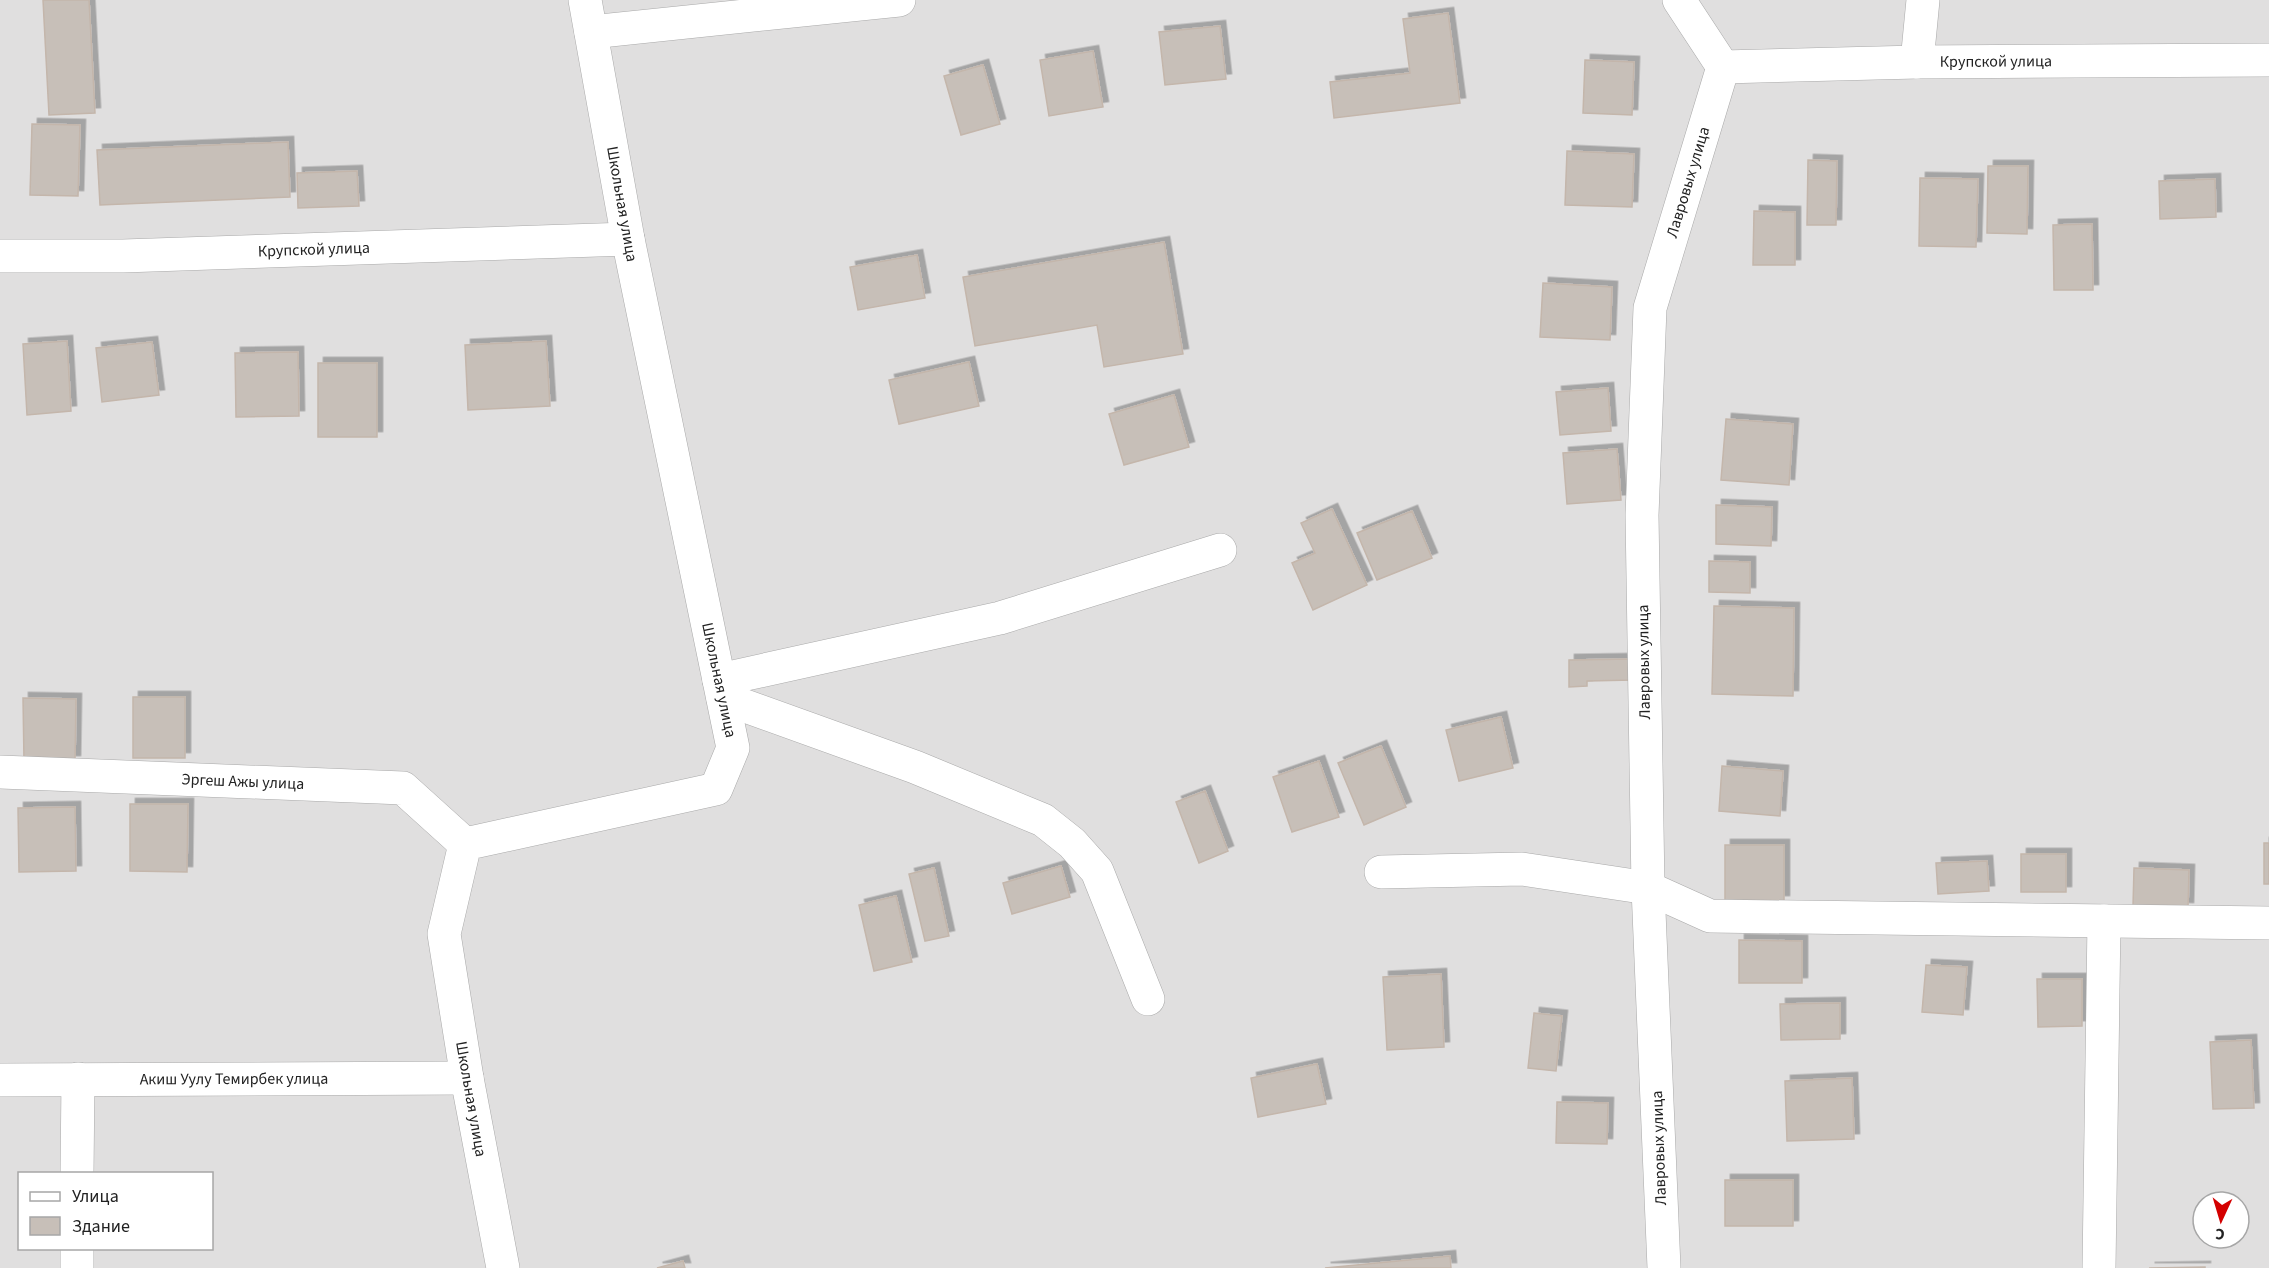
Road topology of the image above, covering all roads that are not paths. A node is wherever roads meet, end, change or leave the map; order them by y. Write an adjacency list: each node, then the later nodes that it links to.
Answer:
1 (585, 0): 5 (street, Школьная улица)
2 (899, 0): 5 (street)
3 (1679, 0): 8 (street)
4 (1923, 0): 7 (street)
5 (591, 32): 9 (street, Школьная улица)
6 (2269, 60): 7 (street, Крупской улица)
7 (1917, 62): 8 (street, Крупской улица)
8 (1723, 67): 16 (street, Лавровых улица)
9 (628, 239): 10 (street, Крупской улица); 12 (street, Школьная улица)
10 (0, 256)
11 (1220, 550): 12 (street)
12 (721, 689): 14 (street, Школьная улица); 19 (street)
13 (0, 772): 14 (street, Эргеш Ажы улица)
14 (465, 844): 21 (street, Школьная улица)
15 (1381, 872): 16 (street)
16 (1648, 888): 17 (street); 27 (street, Лавровых улица)
17 (2104, 921): 18 (street); 28 (street)
18 (2269, 923)
19 (1148, 999)
20 (78, 1078): 21 (street, Акиш Уулу Темирбек улица); 22 (street, Акиш Уулу Темирбек улица); 23 (street)
21 (467, 1078): 26 (street, Школьная улица)
22 (0, 1080)
23 (77, 1172)
24 (77, 1250): 25 (street)
25 (77, 1268)
26 (503, 1268)
27 (1664, 1268)
28 (2099, 1268)

